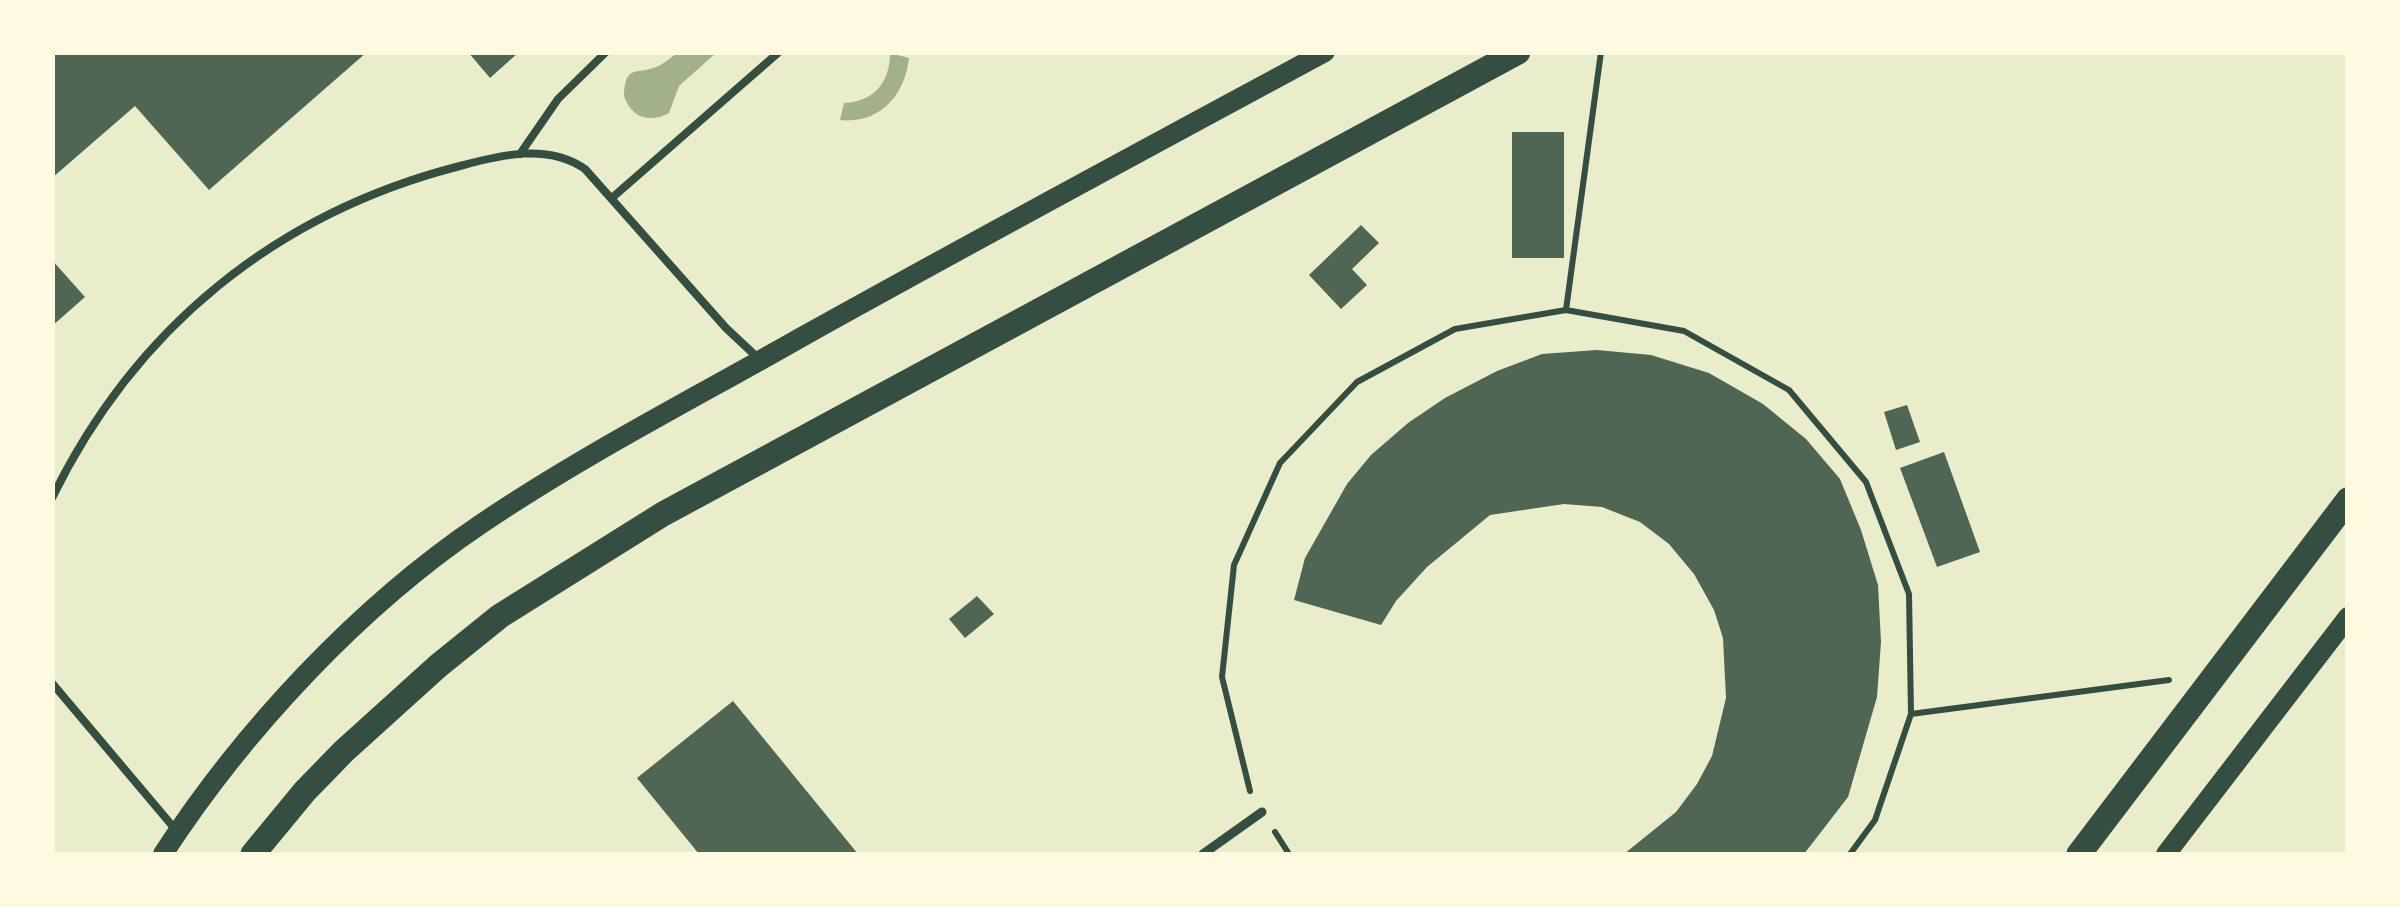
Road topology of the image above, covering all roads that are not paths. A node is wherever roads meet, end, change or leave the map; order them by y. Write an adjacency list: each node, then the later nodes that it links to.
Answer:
1 (606, 52): 5 (lane)
2 (779, 52): 6 (lane)
3 (1325, 52): 7 (main road)
4 (1518, 52): 15 (main road)
5 (520, 154): 6 (lane); 8 (lane)
6 (613, 197): 7 (lane)
7 (760, 360): 13 (main road)
8 (52, 498)
9 (2348, 500): 17 (main road)
10 (2348, 617): 18 (main road)
11 (52, 684): 13 (lane)
12 (1262, 812): 16 (street)
13 (178, 832): 14 (main road)
14 (163, 854)
15 (253, 854)
16 (1203, 854)
17 (2079, 854)
18 (2166, 854)

